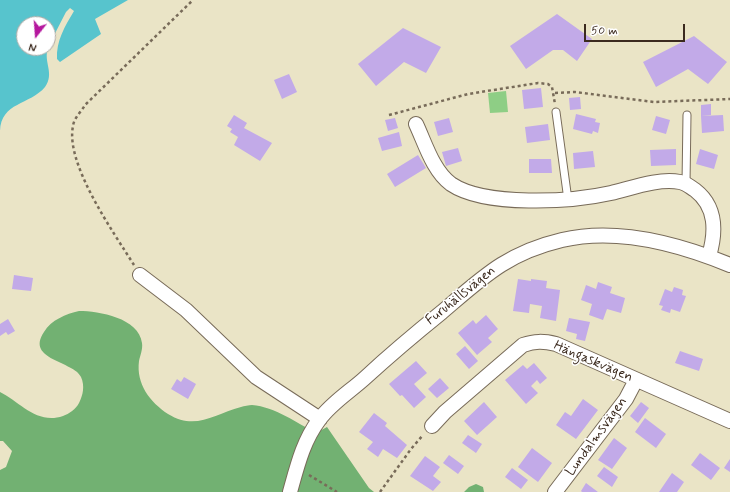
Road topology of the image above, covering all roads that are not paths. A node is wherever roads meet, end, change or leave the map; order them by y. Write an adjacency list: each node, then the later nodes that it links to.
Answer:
1 (556, 112): 5 (lane)
2 (687, 116): 4 (lane)
3 (416, 124): 5 (street)
4 (686, 184): 5 (street); 6 (street)
5 (568, 200)
6 (709, 256): 7 (street, Furuhällsvägen); 10 (street, Furuhällsvägen)
7 (730, 265)
8 (140, 275): 10 (street)
9 (636, 380): 11 (street, Hängaskvägen); 12 (street, Hängaskvägen); 14 (street, Lundalmsvägen)
10 (320, 419): 13 (street, Furuhällsvägen)
11 (730, 421)
12 (432, 426)
13 (290, 492)
14 (555, 492)

